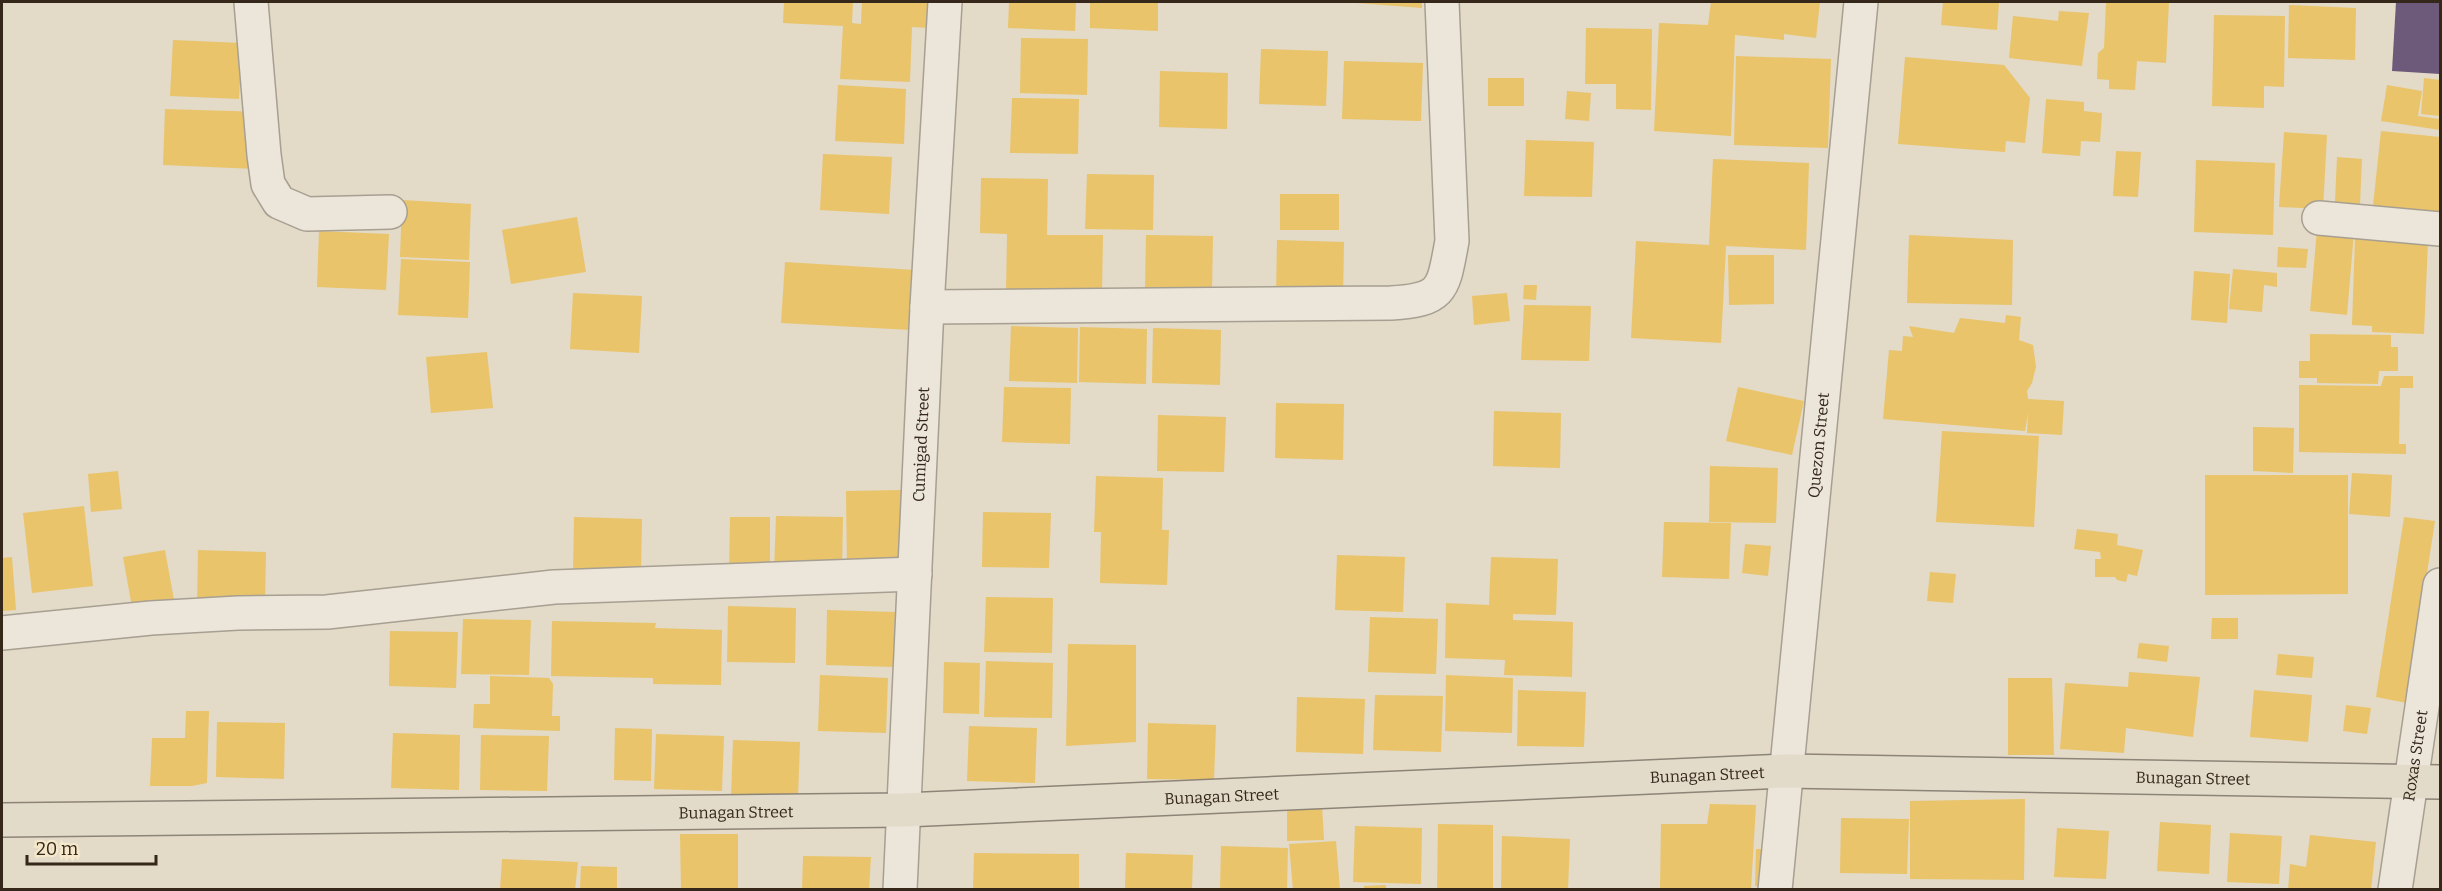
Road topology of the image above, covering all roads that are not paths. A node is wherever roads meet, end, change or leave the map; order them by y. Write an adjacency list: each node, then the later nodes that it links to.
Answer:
1 (251, 2): 5 (street)
2 (945, 2): 8 (street, Cumigad Street)
3 (1442, 2): 8 (street)
4 (1861, 2): 12 (street, Quezon Street)
5 (390, 212)
6 (2319, 218): 7 (street)
7 (2440, 229)
8 (927, 307): 9 (street, Cumigad Street)
9 (915, 574): 11 (street); 14 (street, Cumigad Street)
10 (2440, 585): 13 (street, Roxas Street)
11 (2, 633)
12 (1786, 771): 13 (main road, Bunagan Street); 14 (main road, Bunagan Street); 17 (street, Quezon Street)
13 (2427, 782): 18 (street, Roxas Street)
14 (904, 810): 15 (main road, Bunagan Street); 16 (street, Cumigad Street)
15 (2, 820)
16 (900, 890)
17 (1775, 890)
18 (2395, 890)

